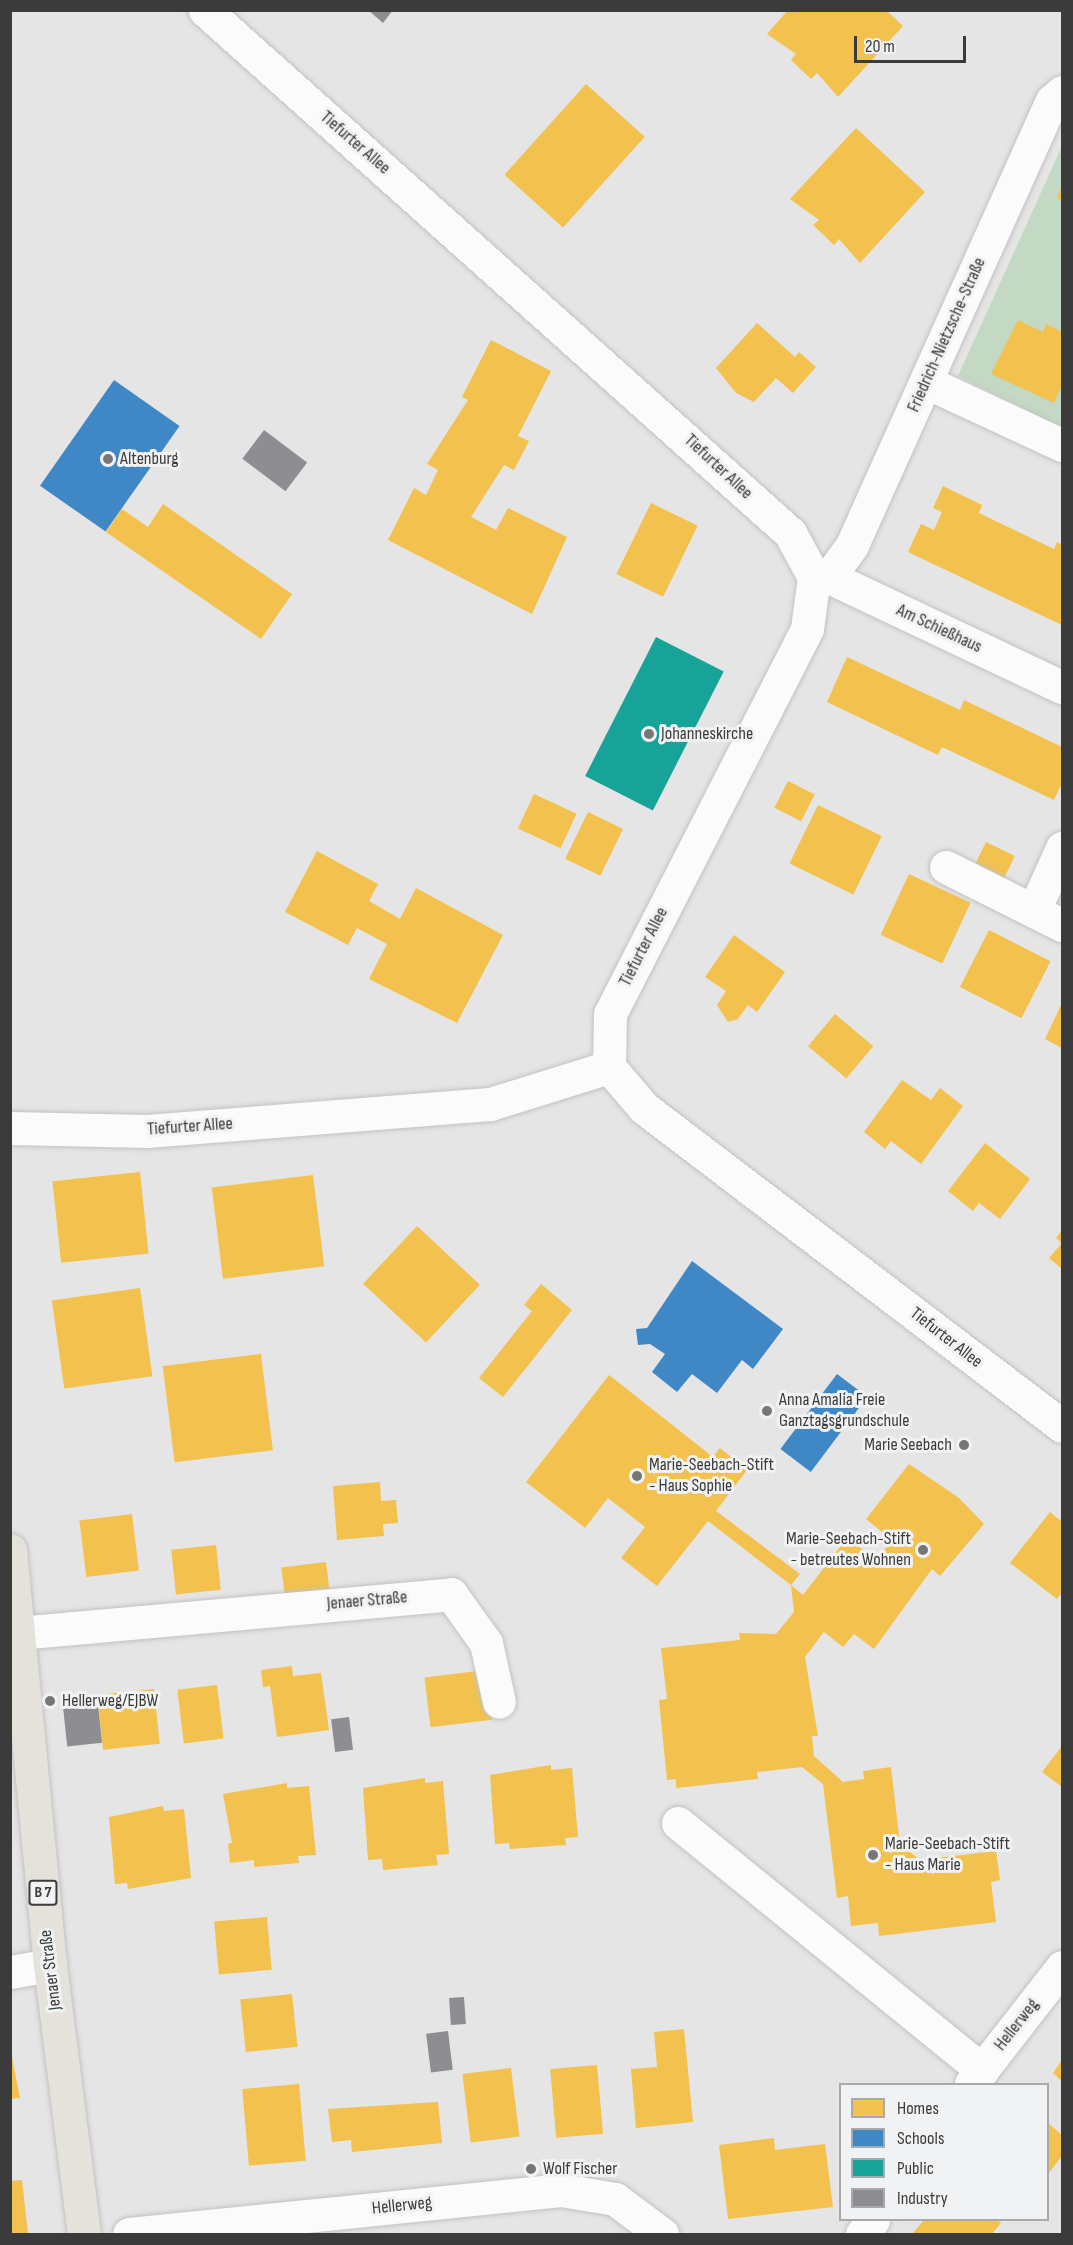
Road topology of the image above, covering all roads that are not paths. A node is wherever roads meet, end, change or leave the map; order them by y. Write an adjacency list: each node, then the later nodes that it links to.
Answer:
1 (205, 10): 5 (street, Tiefurter Allee)
2 (1062, 92): 3 (street, Friedrich-Nietzsche-Straße)
3 (926, 382): 4 (street); 5 (street, Friedrich-Nietzsche-Straße)
4 (1062, 445)
5 (822, 577): 6 (street, Am Schießhaus); 11 (street, Tiefurter Allee)
6 (1062, 687)
7 (1062, 848): 9 (street)
8 (946, 867): 9 (street)
9 (1035, 908): 10 (street)
10 (1062, 925)
11 (609, 1067): 12 (street, Tiefurter Allee); 13 (street, Tiefurter Allee)
12 (10, 1128)
13 (1062, 1426)
14 (10, 1550): 15 (main road, Jenaer Straße / B 7)
15 (18, 1633): 16 (street, Jenaer Straße); 18 (main road, Jenaer Straße / B 7)
16 (499, 1702)
17 (678, 1823): 21 (street)
18 (50, 1965): 20 (street); 23 (main road, Jenaer Straße / B 7)
19 (1062, 1966): 21 (street, Hellerweg)
20 (10, 1972)
21 (977, 2077)
22 (872, 2221): 26 (street)
23 (84, 2235)
24 (129, 2235): 25 (street, Hellerweg)
25 (662, 2235)
26 (862, 2235)

